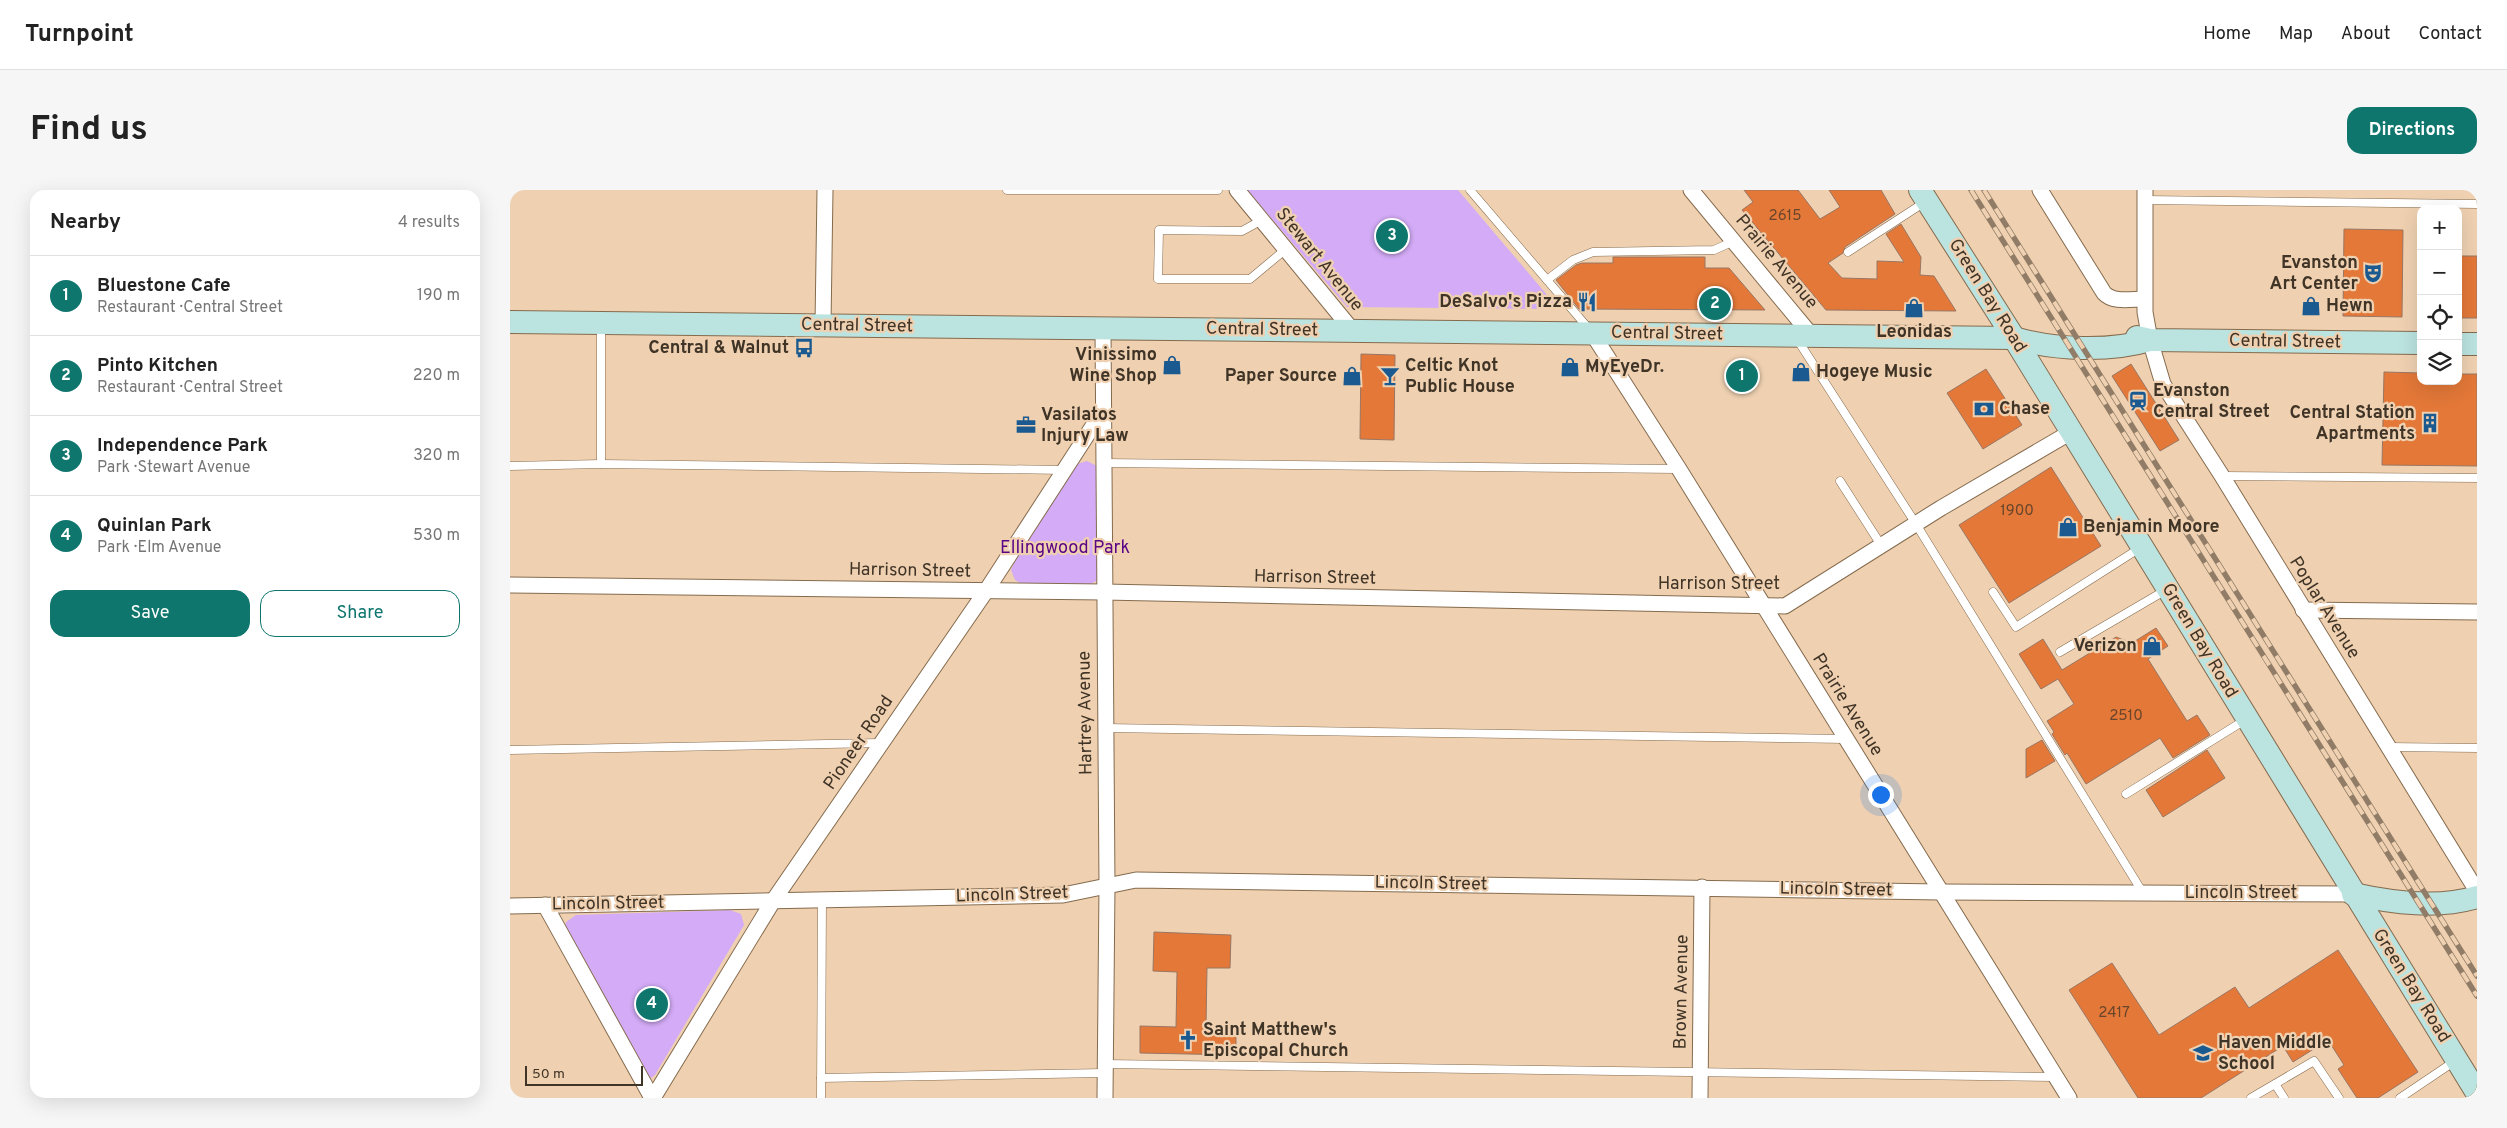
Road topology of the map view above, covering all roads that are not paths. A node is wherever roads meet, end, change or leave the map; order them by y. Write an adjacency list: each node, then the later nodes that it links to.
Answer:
1 (826, 190): 19 (street)
2 (1008, 190): 3 (lane)
3 (1218, 190)
4 (1237, 190): 11 (street, Stewart Avenue)
5 (1470, 190): 15 (lane)
6 (1691, 190): 12 (street, Prairie Avenue)
7 (2040, 190): 16 (street)
8 (1923, 195): 14 (lane); 24 (main road, Green Bay Road)
9 (2145, 195): 10 (lane); 16 (street, Poplar Avenue)
10 (2477, 204)
11 (1262, 220): 13 (street, Stewart Avenue); 13 (lane)
12 (1734, 241): 15 (lane); 23 (street, Prairie Avenue)
13 (1286, 249): 21 (street, Stewart Avenue)
14 (1848, 252)
15 (1547, 280): 22 (lane)
16 (2144, 299): 25 (street, Poplar Avenue)
17 (510, 322): 18 (main road, Central Street)
18 (601, 323): 19 (main road, Central Street); 32 (lane)
19 (823, 326): 20 (main road, Central Street)
20 (1103, 328): 21 (main road, Central Street); 29 (street, Hartrey Avenue)
21 (1353, 331): 22 (main road, Central Street)
22 (1592, 333): 23 (main road, Central Street); 34 (street, Prairie Avenue)
23 (1803, 336): 24 (main road, Central Street); 39 (lane)
24 (2014, 338): 25 (main road, Central Street); 30 (main road, Green Bay Road)
25 (2150, 340): 26 (main road, Central Street); 36 (street, Poplar Avenue)
26 (2417, 344)
27 (2462, 344): 28 (main road)
28 (2477, 344)
29 (1102, 412): 31 (street, Hartrey Avenue); 35 (street, Pioneer Road)
30 (2071, 432): 39 (street, Harrison Street); 41 (main road, Green Bay Road)
31 (1103, 463): 34 (lane); 45 (street, Hartrey Avenue)
32 (601, 464): 33 (lane); 35 (lane)
33 (510, 466)
34 (1679, 469): 47 (street, Prairie Avenue)
35 (1065, 470): 44 (street, Pioneer Road)
36 (2222, 476): 37 (lane); 48 (street, Poplar Avenue)
37 (2477, 478)
38 (1840, 481): 40 (lane)
39 (1916, 524): 40 (street, Harrison Street); 63 (lane)
40 (1881, 545): 47 (street, Harrison Street)
41 (2141, 547): 43 (main road, Green Bay Road); 46 (lane)
42 (510, 585): 44 (street, Harrison Street)
43 (2167, 589): 50 (lane); 51 (main road, Green Bay Road)
44 (986, 591): 45 (street, Harrison Street); 54 (street, Pioneer Road)
45 (1104, 592): 47 (street, Harrison Street); 52 (street, Hartrey Avenue)
46 (1992, 592)
47 (1763, 606): 53 (street, Prairie Avenue)
48 (2303, 610): 49 (street); 55 (street, Poplar Avenue)
49 (2477, 612)
50 (2060, 652)
51 (2246, 719): 58 (lane); 64 (main road, Green Bay Road)
52 (1105, 728): 53 (lane); 59 (street, Hartrey Avenue)
53 (1846, 740): 62 (street, Prairie Avenue)
54 (882, 743): 57 (lane); 67 (street, Pioneer Road)
55 (2388, 747): 56 (lane); 61 (street, Poplar Avenue)
56 (2477, 748)
57 (510, 750)
58 (2126, 794)
59 (1107, 886): 60 (street, Lincoln Street); 66 (street, Lincoln Street); 71 (street, Hartrey Avenue)
60 (1702, 887): 62 (street, Lincoln Street); 72 (street, Brown Avenue)
61 (2477, 891)
62 (1940, 892): 63 (street, Lincoln Street); 73 (street, Prairie Avenue)
63 (2143, 892): 64 (street, Lincoln Street)
64 (2353, 894): 65 (main road, Lincoln Street); 70 (main road, Green Bay Road)
65 (2477, 896)
66 (822, 900): 67 (street, Lincoln Street); 74 (lane)
67 (773, 901): 68 (street, Lincoln Street); 77 (street, Pioneer Road)
68 (545, 905): 69 (street, Lincoln Street); 77 (street)
69 (510, 906)
70 (2456, 1060): 76 (main road, Green Bay Road); 85 (lane)
71 (1105, 1069): 72 (lane); 74 (lane); 79 (street, Hartrey Avenue)
72 (1700, 1072): 73 (lane); 80 (street, Brown Avenue)
73 (2056, 1077): 81 (street, Prairie Avenue)
74 (821, 1078): 78 (lane)
75 (2275, 1084): 82 (lane); 83 (lane); 84 (lane)
76 (2477, 1093)
77 (652, 1098)
78 (821, 1098)
79 (1104, 1098)
80 (1700, 1098)
81 (2069, 1098)
82 (2251, 1098)
83 (2284, 1098)
84 (2339, 1098)
85 (2400, 1098)

